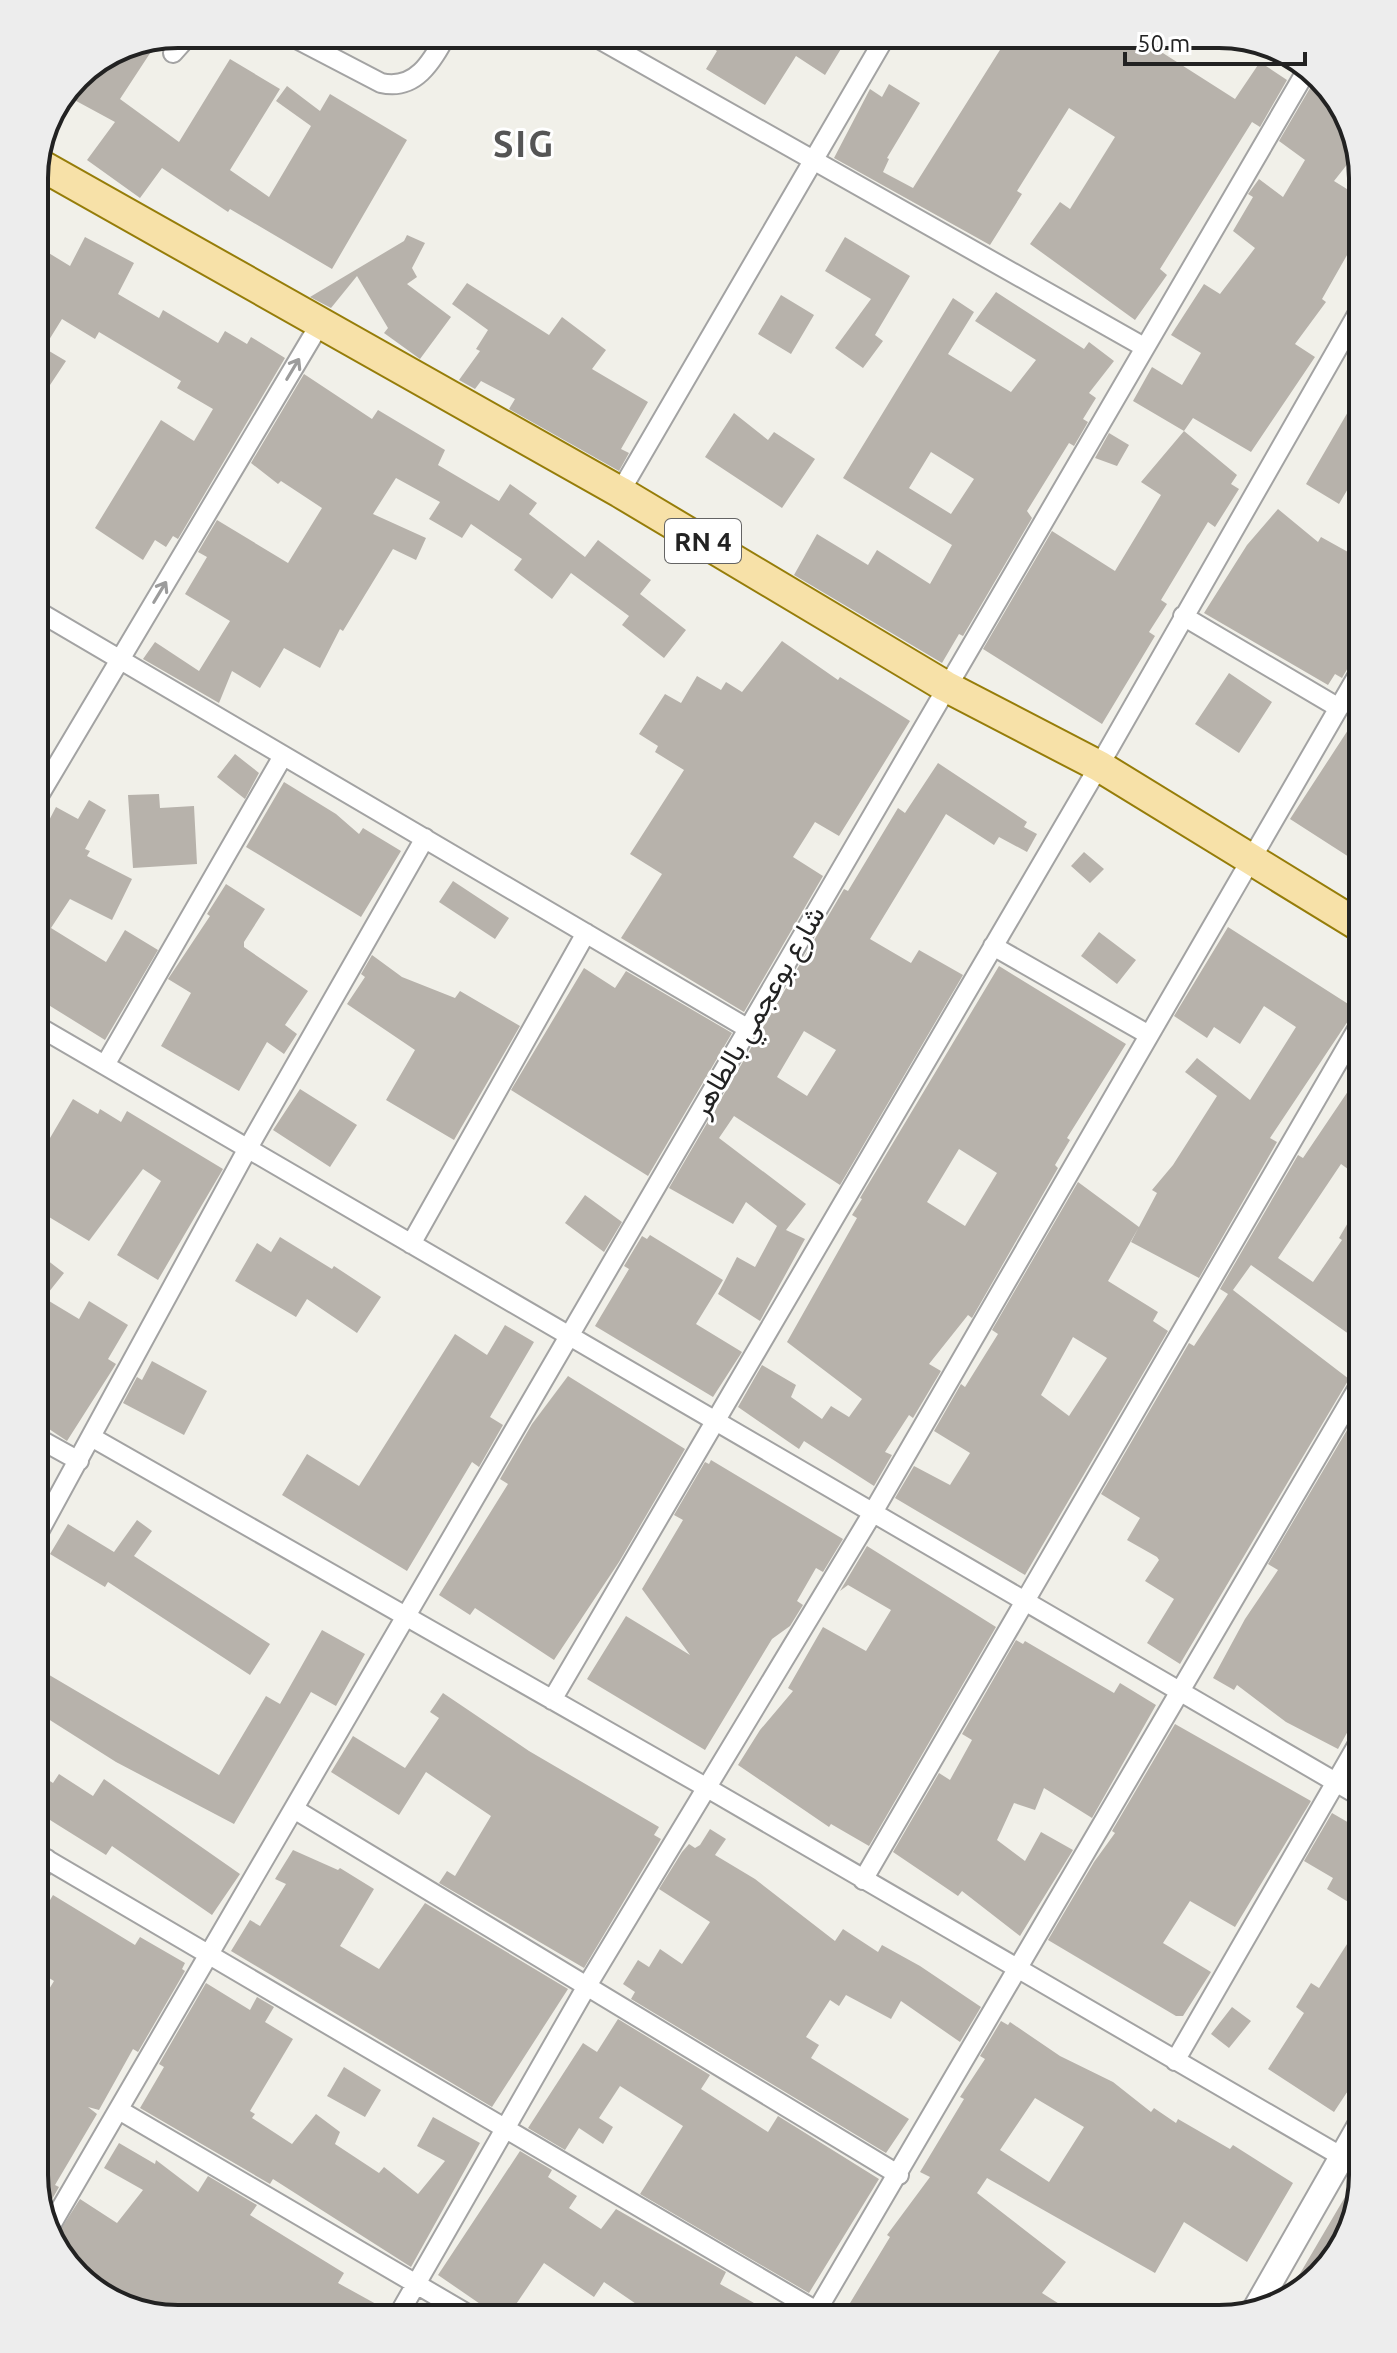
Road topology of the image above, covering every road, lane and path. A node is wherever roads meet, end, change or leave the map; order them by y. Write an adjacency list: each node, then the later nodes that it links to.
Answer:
1 (177, 48): 6 (street)
2 (314, 48): 3 (street)
3 (439, 48)
4 (615, 48): 8 (street)
5 (879, 48): 8 (street)
6 (173, 53)
7 (1302, 78): 12 (street, شارع بوعجمي بالطاهر)
8 (813, 158): 12 (street); 13 (street)
9 (48, 169): 10 (main road, RN 4)
10 (321, 322): 13 (main road, RN 4); 16 (street, one-way to 10)
11 (1349, 328): 14 (street)
12 (1144, 347): 17 (street, شارع بوعجمي بالطاهر)
13 (620, 492): 17 (main road, RN 4)
14 (1183, 616): 19 (street); 21 (street)
15 (48, 617): 16 (street)
16 (120, 659): 20 (street); 22 (street)
17 (945, 686): 21 (main road, RN 4); 28 (street, شارع بوعجمي بالطاهر)
18 (1349, 690): 19 (street)
19 (1339, 708): 24 (street)
20 (283, 756): 23 (street); 32 (street)
21 (1099, 766): 24 (main road, RN 4); 27 (street)
22 (48, 780)
23 (425, 838): 26 (street); 33 (street)
24 (1250, 860): 25 (main road, RN 4); 30 (street)
25 (1349, 920)
26 (586, 933): 28 (street); 34 (street)
27 (993, 946): 30 (street); 37 (street)
28 (747, 1028): 35 (street, شارع بوعجمي بالطاهر)
29 (48, 1032): 32 (street)
30 (1149, 1035): 41 (street)
31 (1349, 1043): 43 (street)
32 (105, 1065): 33 (street)
33 (248, 1148): 34 (street); 38 (street)
34 (411, 1244): 35 (street)
35 (570, 1337): 37 (street); 44 (street, شارع بوعجمي بالطاهر)
36 (1349, 1403): 45 (street)
37 (713, 1421): 41 (street); 46 (street)
38 (93, 1438): 40 (street); 44 (street)
39 (48, 1444): 40 (street)
40 (79, 1461): 42 (street)
41 (872, 1514): 43 (street); 49 (street)
42 (48, 1516)
43 (1026, 1603): 45 (street); 53 (street)
44 (404, 1617): 46 (street); 51 (street, شارع بوعجمي بالطاهر)
45 (1179, 1692): 48 (street); 55 (street)
46 (552, 1700): 49 (street)
47 (1349, 1758): 48 (street)
48 (1335, 1782): 50 (street); 57 (street)
49 (709, 1789): 53 (street); 56 (street)
50 (1349, 1790)
51 (294, 1809): 54 (street, شارع بوعجمي بالطاهر); 56 (street)
52 (48, 1859): 54 (street)
53 (863, 1880): 55 (street)
54 (209, 1953): 58 (street, شارع بوعجمي بالطاهر); 59 (street)
55 (1018, 1970): 57 (street); 63 (street)
56 (588, 1984): 59 (street); 63 (street)
57 (1175, 2061): 61 (street)
58 (119, 2110): 64 (street, شارع بوعجمي بالطاهر); 65 (street)
59 (507, 2129): 65 (street); 69 (street)
60 (1349, 2144): 61 (street)
61 (1341, 2157): 62 (street); 66 (street)
62 (1349, 2161)
63 (899, 2175): 70 (street)
64 (55, 2218)
65 (415, 2285): 67 (street); 68 (street)
66 (1261, 2298)
67 (404, 2305)
68 (451, 2305)
69 (802, 2305)
70 (826, 2305)

